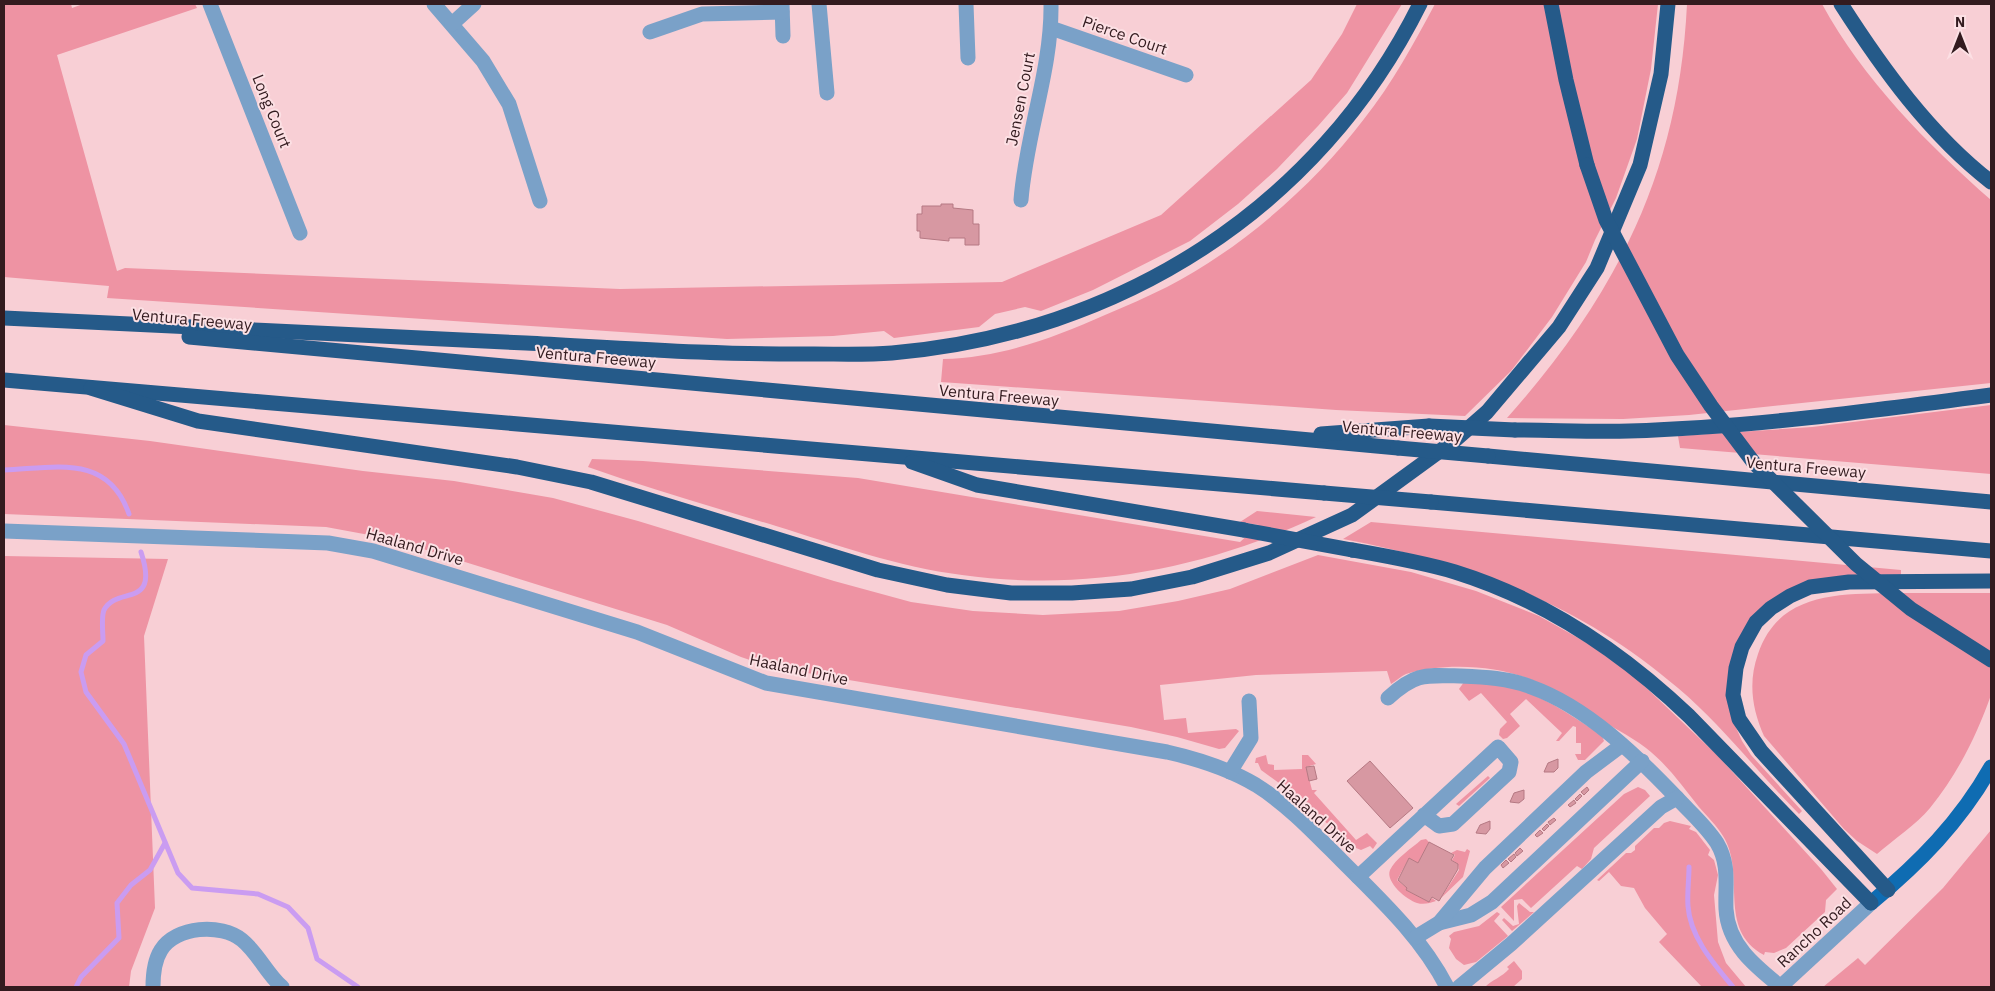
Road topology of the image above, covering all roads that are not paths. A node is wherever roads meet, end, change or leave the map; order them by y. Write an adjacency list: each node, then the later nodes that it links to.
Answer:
1 (210, 4): 22 (street, Long Court)
2 (434, 4): 12 (street)
3 (474, 4): 12 (street)
4 (819, 4): 18 (street)
5 (966, 4): 16 (street)
6 (1051, 4): 13 (street, Jensen Court)
7 (1420, 4): 23 (highway)
8 (1552, 4): 33 (highway, bridge)
9 (1668, 4): 25 (highway)
10 (1841, 4): 19 (highway)
11 (782, 8): 14 (street); 15 (street)
12 (452, 24): 20 (street)
13 (1051, 28): 17 (street, Pierce Court); 21 (street, Jensen Court)
14 (650, 32)
15 (783, 36)
16 (968, 58)
17 (1186, 75)
18 (827, 93)
19 (1991, 182)
20 (540, 200)
21 (1021, 200)
22 (300, 233)
23 (4, 319): 27 (highway, Ventura Freeway)
24 (4, 380): 25 (highway)
25 (90, 388): 28 (highway)
26 (1991, 395): 27 (highway, bridge)
27 (1272, 438): 29 (highway, Ventura Freeway, bridge)
28 (891, 455): 31 (highway, bridge); 44 (highway, bridge)
29 (1991, 502)
30 (4, 531): 39 (street, Haaland Drive)
31 (1991, 551)
32 (1991, 581): 43 (highway)
33 (1991, 660)
34 (1388, 698): 36 (street)
35 (1249, 701): 39 (street)
36 (1622, 745): 37 (street); 45 (street)
37 (1642, 761): 40 (street); 45 (street)
38 (1991, 767): 43 (main road)
39 (1230, 772): 42 (street, Haaland Drive)
40 (1677, 798): 50 (street); 51 (street)
41 (1424, 815): 41 (street); 42 (street)
42 (1358, 877): 46 (street, Haaland Drive)
43 (1888, 890): 44 (main road)
44 (1871, 904): 51 (street, Rancho Road)
45 (1438, 923): 46 (street)
46 (1416, 937): 49 (street, Haaland Drive)
47 (153, 987): 48 (street)
48 (282, 987)
49 (1447, 987)
50 (1460, 987)
51 (1780, 987)

